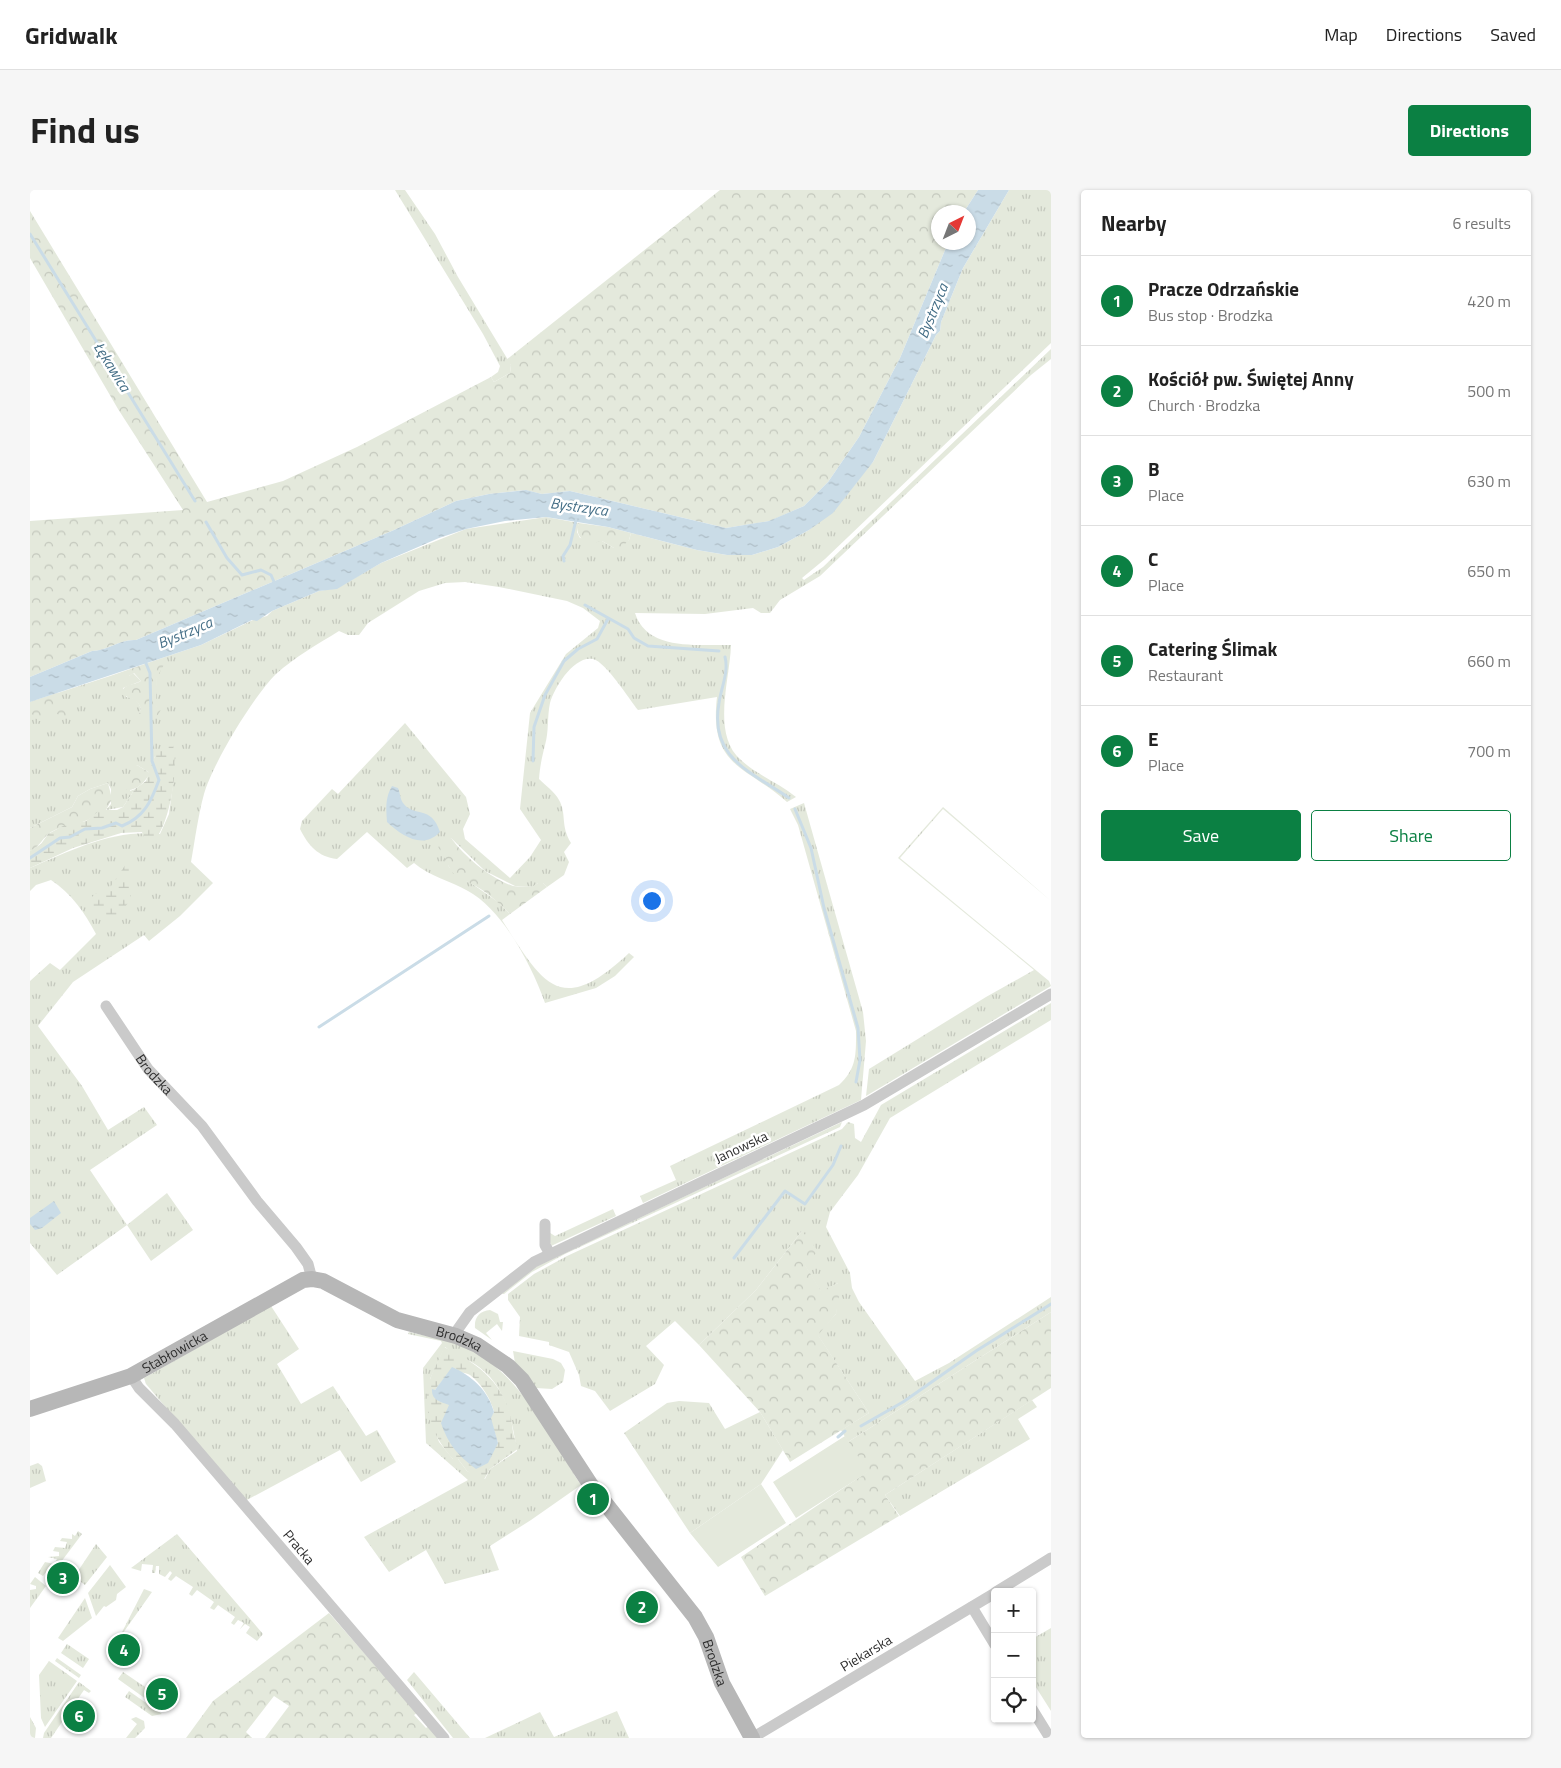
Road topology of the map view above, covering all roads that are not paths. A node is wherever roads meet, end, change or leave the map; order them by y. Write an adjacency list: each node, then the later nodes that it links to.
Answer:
1 (1051, 994): 4 (street, Janowska)
2 (106, 1006): 5 (street, Brodzka)
3 (545, 1224): 4 (street)
4 (550, 1254): 6 (street, Janowska)
5 (312, 1279): 6 (street, Brodzka); 7 (street, Stabłowicka)
6 (456, 1336): 17 (street, Brodzka)
7 (131, 1376): 8 (street, Stabłowicka); 16 (street, Pracka)
8 (30, 1409)
9 (1051, 1558): 10 (street, Piekarska)
10 (1002, 1588)
11 (991, 1595): 12 (street, Piekarska)
12 (972, 1607): 13 (street); 17 (street, Piekarska)
13 (991, 1638)
14 (1036, 1717): 15 (street)
15 (1045, 1736)
16 (444, 1738)
17 (752, 1738)

